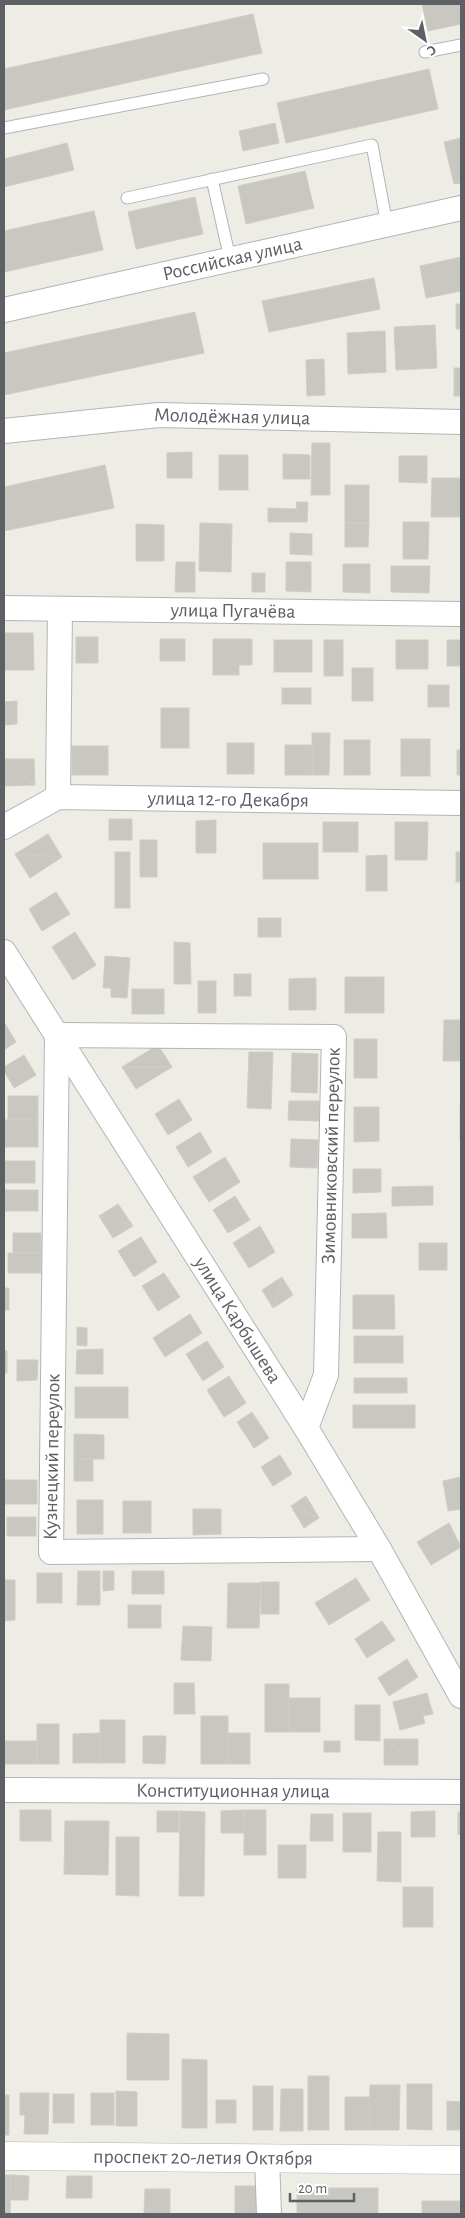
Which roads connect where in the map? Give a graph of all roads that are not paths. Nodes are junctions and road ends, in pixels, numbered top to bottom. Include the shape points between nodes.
1 (461, 45) edge
2 (425, 52) dead end
3 (263, 79) dead end
4 (4, 128) edge
5 (212, 179) junction
6 (126, 198) dead end
7 (461, 208) edge
8 (387, 225) junction
9 (230, 259) junction
10 (4, 310) edge
11 (461, 422) edge
12 (4, 431) edge
13 (4, 608) edge
14 (60, 609) junction
15 (461, 614) edge
16 (58, 797) junction
17 (461, 803) edge
18 (4, 827) edge
19 (4, 952) edge
20 (57, 1035) junction
21 (306, 1428) junction
22 (379, 1549) junction
23 (461, 1696) edge
24 (4, 1790) edge
25 (461, 1792) edge
26 (4, 2156) edge
27 (268, 2157) junction
28 (461, 2160) edge
29 (268, 2214) edge

1 - 2 lane
3 - 4 lane
5 - 6 lane
5 - 8 lane via 372,145
5 - 9 lane
7 - 8 street, Российская улица
8 - 9 street, Российская улица
9 - 10 street, Российская улица
11 - 12 street, Молодёжная улица via 159,415
13 - 14 street, улица Пугачёва
14 - 15 street, улица Пугачёва
14 - 16 street
16 - 17 street, улица 12-го Декабря
16 - 18 street, улица 12-го Декабря
19 - 20 street, улица Карбышева
20 - 21 street, улица Карбышева
20 - 21 street, Зимовниковский переулок via 334,1037 326,1376
20 - 22 street, Кузнецкий переулок via 51,1552
21 - 22 street, улица Карбышева
22 - 23 street, улица Карбышева
24 - 25 street, Конституционная улица
26 - 27 street, проспект 20-летия Октября
27 - 28 street, проспект 20-летия Октября
27 - 29 street

